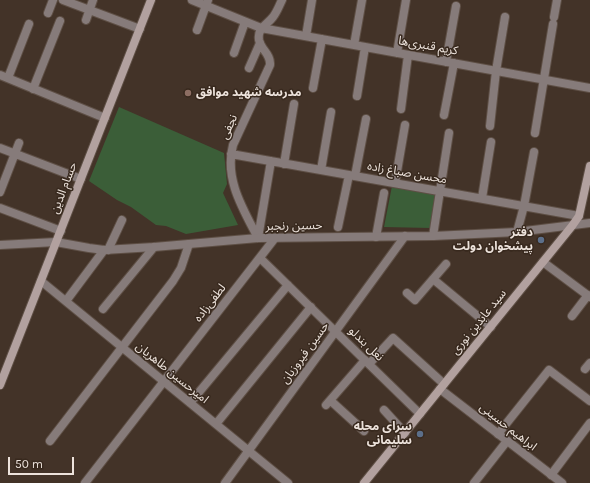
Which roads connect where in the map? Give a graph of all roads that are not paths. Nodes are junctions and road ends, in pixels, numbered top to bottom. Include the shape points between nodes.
1 (53, 0) edge
2 (63, 0) edge
3 (93, 0) edge
4 (151, 0) edge
5 (192, 0) edge
6 (282, 0) edge
7 (312, 0) edge
8 (362, 0) edge
9 (406, 0) edge
10 (557, 0) edge
11 (207, 3) edge
12 (456, 6) dead end
13 (89, 10) junction
14 (48, 13) dead end
15 (505, 17) dead end
16 (86, 20) dead end
17 (60, 21) dead end
18 (245, 22) junction
19 (29, 24) dead end
20 (261, 28) junction
21 (140, 29) junction
22 (197, 30) dead end
23 (306, 36) junction
24 (322, 39) junction
25 (260, 43) junction
26 (354, 45) junction
27 (365, 47) junction
28 (397, 53) junction
29 (234, 54) dead end
30 (408, 55) junction
31 (450, 63) junction
32 (249, 68) dead end
33 (496, 71) junction
34 (4, 77) edge
35 (543, 80) junction
36 (313, 88) dead end
37 (590, 88) edge
38 (33, 89) junction
39 (357, 96) dead end
40 (294, 104) dead end
41 (401, 109) dead end
42 (331, 112) dead end
43 (444, 115) dead end
44 (105, 118) junction
45 (366, 119) dead end
46 (405, 125) dead end
47 (490, 126) dead end
48 (449, 133) dead end
49 (534, 133) dead end
50 (491, 142) dead end
51 (19, 143) dead end
52 (0, 148) edge
53 (534, 152) dead end
54 (15, 154) junction
55 (231, 154) junction
56 (271, 161) junction
57 (284, 164) junction
58 (590, 166) edge
59 (321, 170) junction
60 (352, 176) junction
61 (81, 179) junction
62 (395, 183) junction
63 (439, 191) junction
64 (0, 192) edge
65 (384, 193) dead end
66 (482, 198) junction
67 (524, 206) junction
68 (0, 208) edge
69 (578, 216) junction
70 (122, 220) dead end
71 (590, 223) edge
72 (572, 226) junction
73 (338, 227) dead end
74 (61, 231) junction
75 (517, 232) junction
76 (405, 236) junction
77 (433, 236) junction
78 (376, 237) junction
79 (258, 238) junction
80 (275, 238) junction
81 (56, 242) junction
82 (189, 244) junction
83 (0, 245) edge
84 (154, 247) junction
85 (106, 250) junction
86 (260, 258) junction
87 (543, 262) junction
88 (446, 264) dead end
89 (433, 278) junction
90 (41, 281) junction
91 (288, 286) junction
92 (407, 293) dead end
93 (589, 296) edge
94 (66, 301) junction
95 (311, 307) junction
96 (103, 308) dead end
97 (572, 316) dead end
98 (491, 327) junction
99 (336, 331) junction
100 (122, 347) junction
101 (367, 362) junction
102 (164, 382) junction
103 (0, 385) edge
104 (442, 387) junction
105 (590, 401) edge
106 (190, 403) junction
107 (384, 410) dead end
108 (420, 414) junction
109 (590, 423) edge
110 (216, 424) junction
111 (364, 431) dead end
112 (405, 433) junction
113 (498, 434) junction
114 (50, 441) dead end
115 (507, 441) junction
116 (249, 450) junction
117 (556, 480) edge
118 (85, 483) edge
119 (225, 483) edge
120 (288, 483) edge
121 (364, 483) edge
122 (474, 483) edge

1 - 14 street
2 - 13 street
3 - 13 street
4 - 21 main road, حسام الدین
5 - 11 street, کریم قنبری‌ها
6 - 20 street via 274,16
7 - 23 street
8 - 26 street
9 - 28 street
10 - 35 street
11 - 18 street, کریم قنبری‌ها
11 - 22 street
12 - 31 street
13 - 16 street
13 - 21 street
15 - 33 street
17 - 38 street
18 - 20 street, کریم قنبری‌ها
18 - 29 street
19 - 34 street
20 - 23 street, کریم قنبری‌ها
20 - 25 street
21 - 44 main road, حسام الدین
23 - 24 street, کریم قنبری‌ها
24 - 26 street, کریم قنبری‌ها
24 - 36 street
25 - 32 street
25 - 55 street, نجفی via 270,57 270,65
26 - 27 street, کریم قنبری‌ها
27 - 28 street, کریم قنبری‌ها
27 - 39 street
28 - 30 street, کریم قنبری‌ها
30 - 31 street, کریم قنبری‌ها
30 - 41 street
31 - 33 street, کریم قنبری‌ها
31 - 43 street
33 - 35 street, کریم قنبری‌ها
33 - 47 street
34 - 38 street
35 - 37 street, کریم قنبری‌ها
35 - 49 street
38 - 44 street
40 - 57 street
42 - 59 street
44 - 61 main road, حسام الدین
45 - 60 street
46 - 62 street
48 - 63 street
50 - 66 street
51 - 54 street
52 - 54 street
53 - 67 street
54 - 61 street
54 - 64 street
55 - 56 street, محسن صباغ زاده
55 - 79 street, نجفی via 236,194
56 - 57 street, محسن صباغ زاده
56 - 79 street
57 - 59 street, محسن صباغ زاده
58 - 69 main road, سید عابدین نوری
59 - 60 street, محسن صباغ زاده
60 - 62 street, محسن صباغ زاده
60 - 73 street
61 - 74 main road, حسام الدین
62 - 63 street, محسن صباغ زاده
63 - 66 street, محسن صباغ زاده
63 - 77 street
65 - 78 street
66 - 67 street, محسن صباغ زاده
67 - 69 street, محسن صباغ زاده
67 - 75 street
68 - 74 street
69 - 72 main road, سید عابدین نوری
70 - 85 street
71 - 72 street, حسین رنجبر
72 - 75 street, حسین رنجبر
72 - 87 main road, سید عابدین نوری
74 - 81 main road, حسام الدین
75 - 77 street, حسین رنجبر
76 - 77 street, حسین رنجبر
76 - 78 street, حسین رنجبر
76 - 99 street, حسین فیروزیان
78 - 80 street, حسین رنجبر
79 - 80 street, حسین رنجبر
79 - 82 street, حسین رنجبر
80 - 86 street, لطفی‌زاده
81 - 83 street, حسین رنجبر
81 - 85 street, حسین رنجبر
81 - 90 main road, حسام الدین
82 - 84 street, حسین رنجبر
82 - 100 street via 181,268
84 - 85 street, حسین رنجبر
84 - 96 street
85 - 94 street
86 - 91 street, نعل بندلو
86 - 102 street, لطفی‌زاده
87 - 93 street
87 - 98 main road, سید عابدین نوری
88 - 89 street
89 - 92 street via 415,300
89 - 98 street
90 - 94 street, امیرحسین طاهریان
90 - 103 main road, حسام الدین
91 - 95 street, نعل بندلو
91 - 106 street
93 - 97 street
94 - 100 street, امیرحسین طاهریان
95 - 99 street, نعل بندلو
95 - 110 street
98 - 104 main road, سید عابدین نوری
99 - 101 street, نعل بندلو
99 - 116 street, حسین فیروزیان
100 - 102 street, امیرحسین طاهریان
100 - 114 street
101 - 104 street, ابراهیم حسینی via 393,338
101 - 108 street, نعل بندلو
101 - 111 street via 328,403
102 - 106 street, امیرحسین طاهریان
102 - 118 street, لطفی‌زاده
104 - 108 main road, سید عابدین نوری
104 - 113 street, ابراهیم حسینی
105 - 113 street via 549,370
106 - 110 street, امیرحسین طاهریان
107 - 112 street
108 - 112 main road, سید عابدین نوری
109 - 117 street
110 - 116 street, امیرحسین طاهریان
112 - 121 main road, سید عابدین نوری
113 - 115 street, ابراهیم حسینی
115 - 117 street, ابراهیم حسینی
115 - 122 street
116 - 119 street, حسین فیروزیان
116 - 120 street, امیرحسین طاهریان

